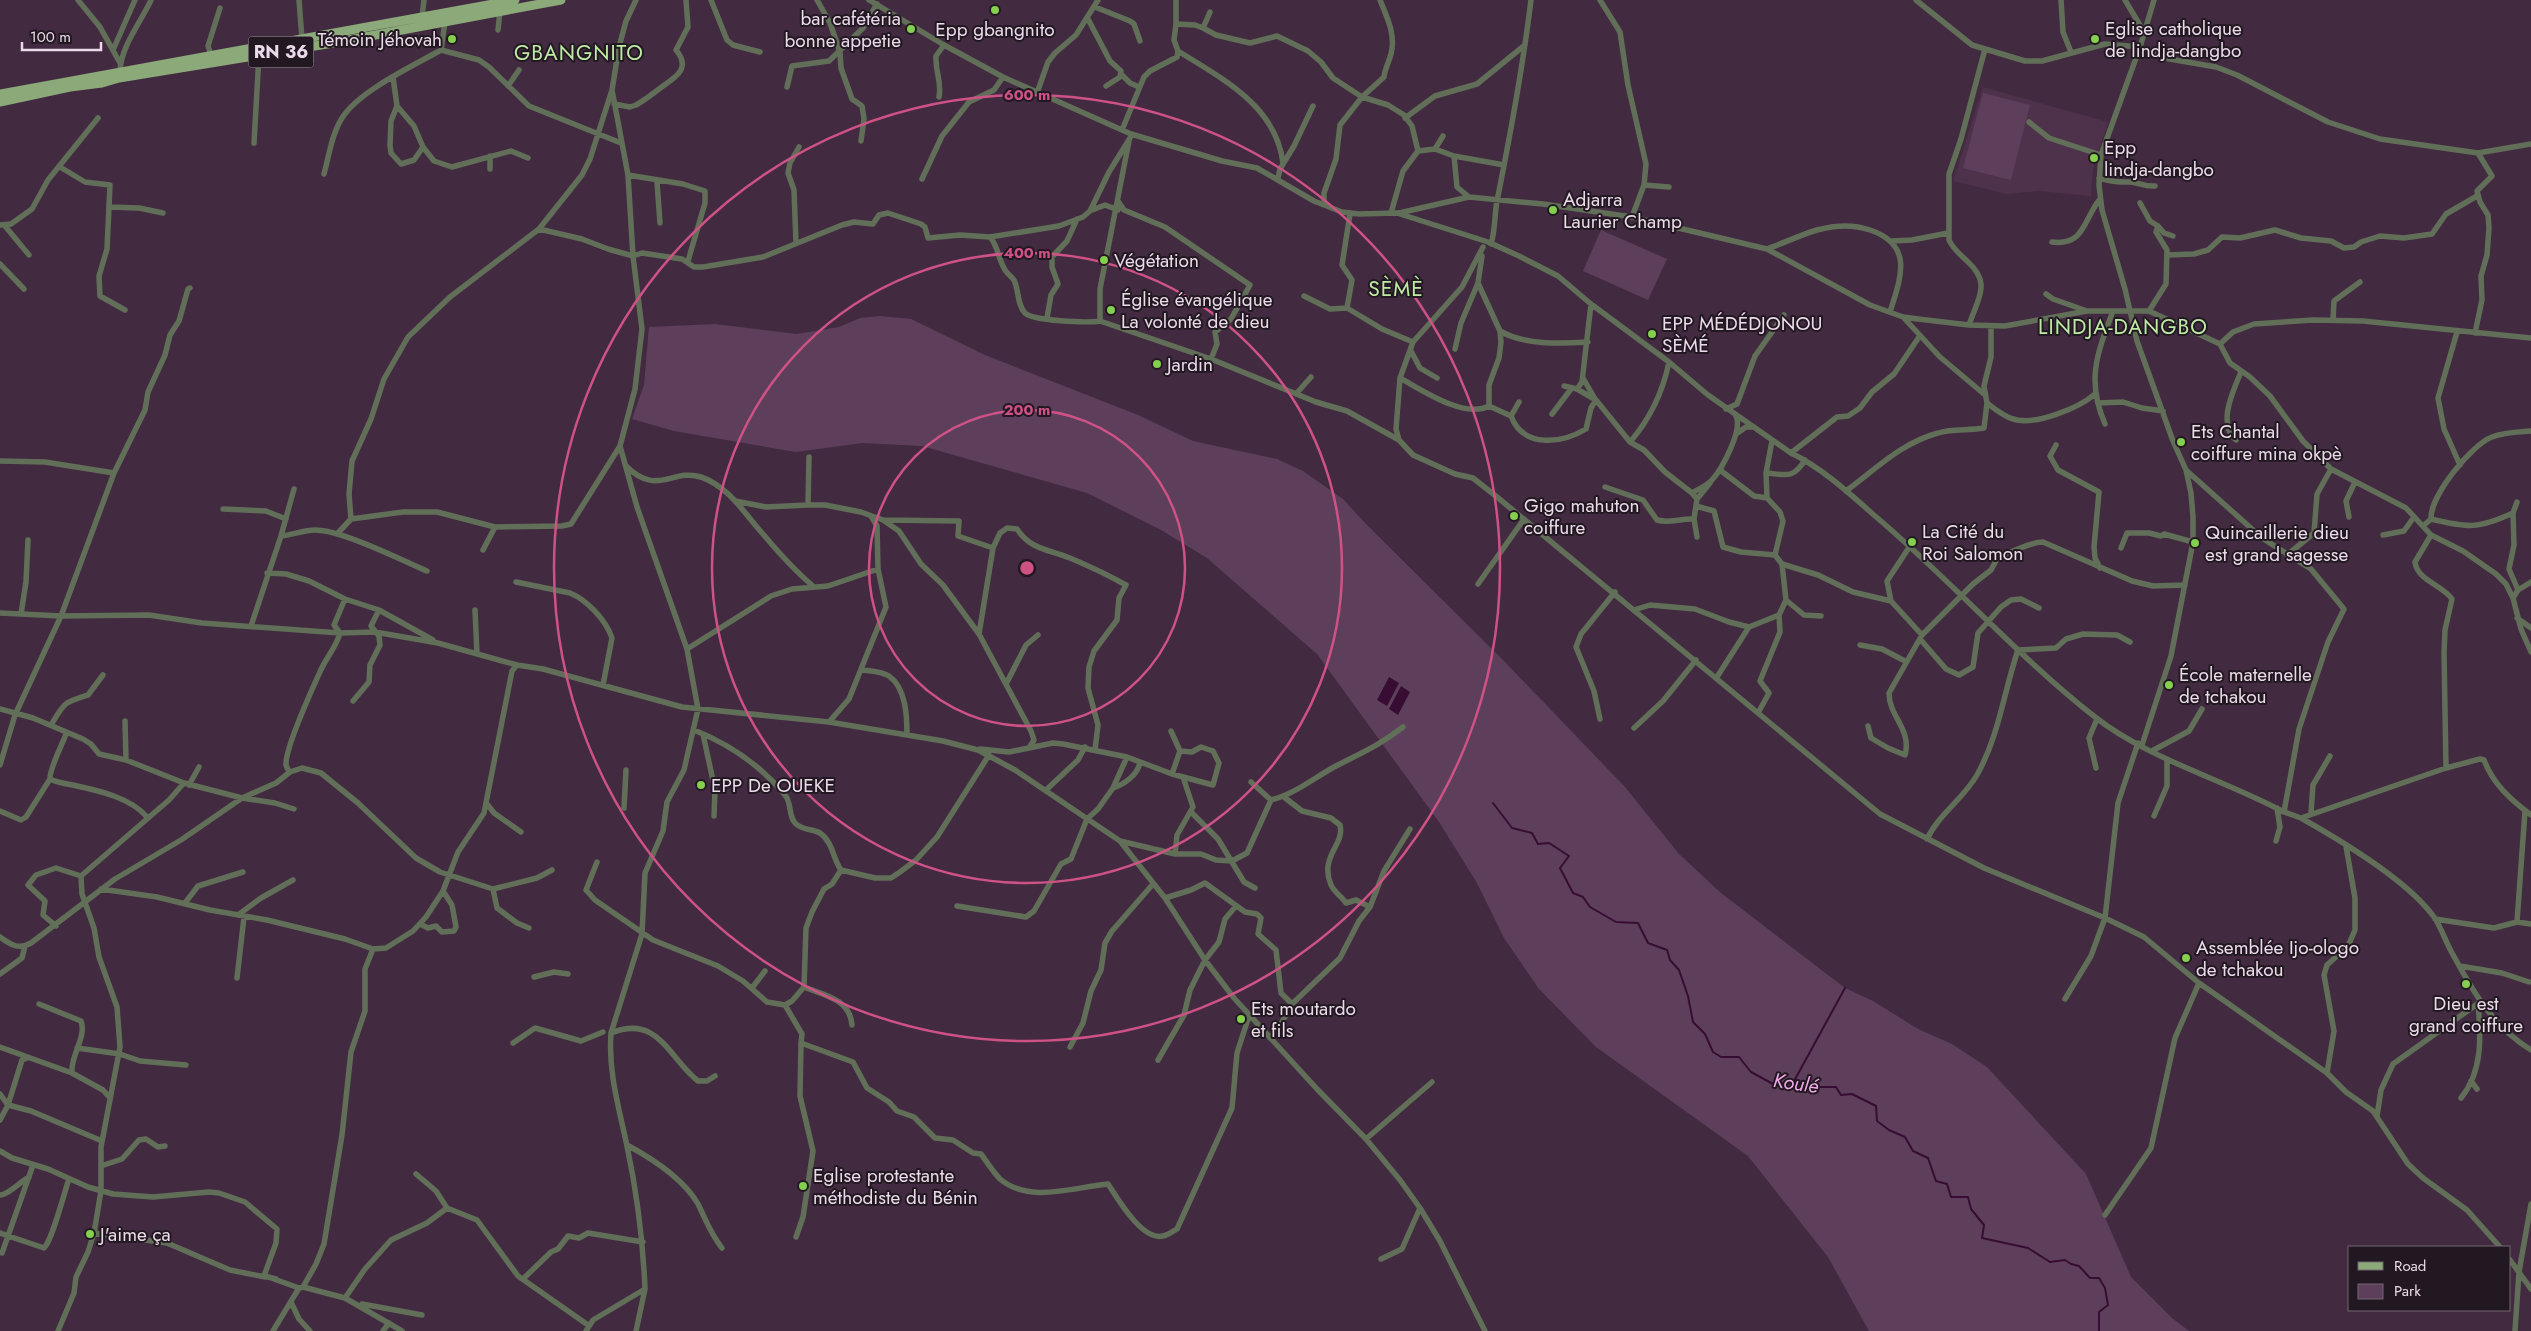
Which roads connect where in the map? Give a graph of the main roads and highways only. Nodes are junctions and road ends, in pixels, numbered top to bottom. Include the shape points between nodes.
1 (515, 0) edge
2 (561, 0) edge
3 (493, 4) edge
4 (0, 94) edge
5 (0, 102) edge

1 - 3 main road, RN 36
2 - 3 main road, RN 36
3 - 4 main road, RN 36 via 212,55 120,67
3 - 5 main road, RN 36 via 446,22 70,86

